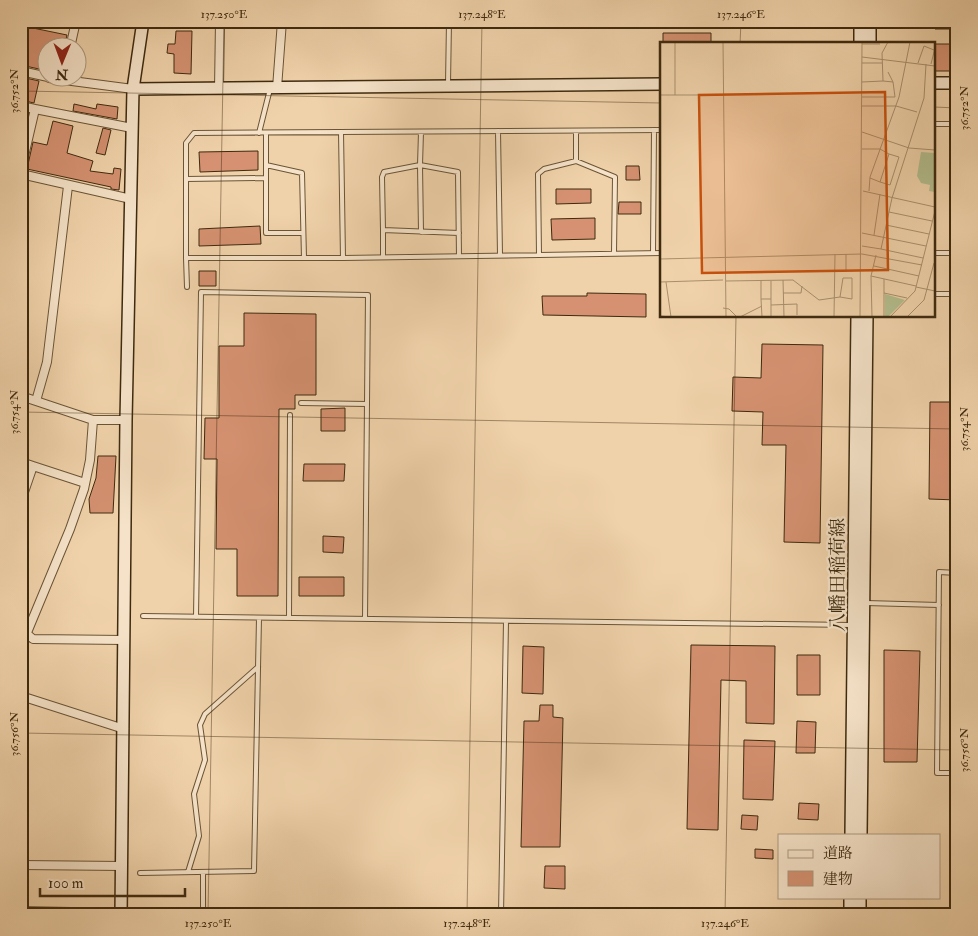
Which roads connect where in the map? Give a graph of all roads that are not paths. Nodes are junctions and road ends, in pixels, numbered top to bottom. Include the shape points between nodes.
1 (59, 21) edge
2 (144, 21) edge
3 (220, 21) edge
4 (274, 21) edge
5 (282, 21) edge
6 (448, 21) edge
7 (860, 21) edge
8 (870, 21) edge
9 (75, 23) edge
10 (72, 38) edge
11 (860, 42) edge
12 (870, 42) edge
13 (21, 71) edge
14 (38, 75) edge
15 (88, 82) edge
16 (936, 83) edge
17 (957, 83) edge
18 (660, 84) edge
19 (448, 87) junction
20 (273, 88) junction
21 (133, 89) junction
22 (219, 89) junction
23 (21, 106) edge
24 (35, 109) junction
25 (936, 124) edge
26 (957, 124) edge
27 (132, 128) junction
28 (654, 130) junction
29 (660, 130) edge
30 (498, 131) junction
31 (576, 131) junction
32 (341, 132) junction
33 (422, 132) junction
34 (260, 133) junction
35 (266, 133) junction
36 (576, 161) junction
37 (266, 165) junction
38 (420, 165) junction
39 (21, 170) edge
40 (21, 174) edge
41 (265, 178) junction
42 (186, 179) junction
43 (68, 186) junction
44 (131, 199) junction
45 (383, 230) junction
46 (421, 232) junction
47 (304, 233) junction
48 (459, 233) junction
49 (614, 253) junction
50 (652, 253) junction
51 (660, 253) edge
52 (936, 253) edge
53 (957, 253) edge
54 (500, 255) junction
55 (539, 255) junction
56 (459, 256) junction
57 (383, 257) junction
58 (186, 258) junction
59 (304, 258) junction
60 (343, 258) junction
61 (187, 287) dead end
62 (936, 294) edge
63 (957, 294) edge
64 (857, 318) edge
65 (867, 318) edge
66 (21, 396) edge
67 (36, 401) junction
68 (301, 403) dead end
69 (367, 404) junction
70 (290, 415) dead end
71 (93, 420) junction
72 (126, 420) junction
73 (21, 462) edge
74 (33, 466) junction
75 (86, 483) junction
76 (21, 501) edge
77 (957, 572) edge
78 (858, 603) junction
79 (939, 605) junction
80 (143, 616) dead end
81 (196, 617) junction
82 (259, 618) junction
83 (289, 618) junction
84 (365, 619) junction
85 (506, 621) junction
86 (859, 625) junction
87 (24, 631) edge
88 (124, 640) junction
89 (21, 647) edge
90 (258, 667) junction
91 (21, 696) edge
92 (124, 729) junction
93 (957, 773) edge
94 (851, 834) edge
95 (861, 834) edge
96 (21, 865) edge
97 (122, 866) junction
98 (188, 872) junction
99 (203, 872) junction
100 (140, 873) dead end
101 (850, 898) edge
102 (860, 898) edge
103 (21, 911) edge
104 (121, 914) edge
105 (203, 915) edge
106 (501, 915) edge
107 (850, 915) edge
108 (860, 915) edge

1 - 9 street
2 - 21 street
3 - 22 street
4 - 5 street
5 - 20 street
6 - 19 lane
7 - 11 street
8 - 12 street
9 - 10 street
13 - 14 street
15 - 21 street
16 - 17 street
18 - 19 street
19 - 20 street
20 - 22 street
20 - 34 lane
21 - 22 street
21 - 27 street
23 - 24 street
24 - 27 street
24 - 39 street
25 - 26 lane
27 - 44 street
28 - 29 lane
28 - 31 lane
28 - 50 lane
30 - 31 lane
30 - 33 lane
30 - 54 lane
31 - 36 lane
32 - 33 lane
32 - 35 lane
32 - 60 lane
33 - 38 lane
34 - 35 lane
34 - 42 lane via 194,133 186,142
35 - 37 lane
36 - 49 lane via 615,177
36 - 55 lane via 544,169 538,174
37 - 41 lane
37 - 47 lane via 302,173
38 - 45 lane via 384,172
38 - 46 lane
38 - 48 lane via 458,172
40 - 43 street
41 - 42 lane
41 - 47 lane via 266,233
42 - 58 lane
43 - 44 street
43 - 67 street via 47,362
44 - 72 street
45 - 46 lane
45 - 57 lane
46 - 48 lane
47 - 59 lane
48 - 56 lane
49 - 50 lane
49 - 55 lane
50 - 51 lane
52 - 53 lane
54 - 55 lane
54 - 56 lane
56 - 57 lane
57 - 60 lane
58 - 59 lane
58 - 61 lane
59 - 60 lane
62 - 63 lane
64 - 78 street, 八幡田稲荷線
65 - 78 street, 八幡田稲荷線
66 - 67 street
67 - 71 street
68 - 69 lane
69 - 81 lane via 368,295 201,292
69 - 84 lane
70 - 83 lane
71 - 72 street
71 - 75 street
72 - 88 street
73 - 74 street
74 - 75 street
74 - 76 street
75 - 87 street via 70,529
77 - 79 lane via 939,572
78 - 79 lane
78 - 86 street, 八幡田稲荷線
79 - 93 lane via 937,772
80 - 81 lane
81 - 82 lane
82 - 83 lane
82 - 90 lane
83 - 84 lane
84 - 85 lane
85 - 86 lane
85 - 106 lane
86 - 94 street, 八幡田稲荷線
86 - 95 street, 八幡田稲荷線
87 - 88 street via 33,639
87 - 89 street
88 - 92 street
90 - 98 lane via 204,714 200,725 205,760 194,794 199,836
90 - 99 lane via 254,871
91 - 92 street
92 - 97 street
96 - 97 street
97 - 104 street
98 - 99 lane
98 - 100 lane
99 - 105 lane
101 - 107 street
102 - 108 street
103 - 104 street

